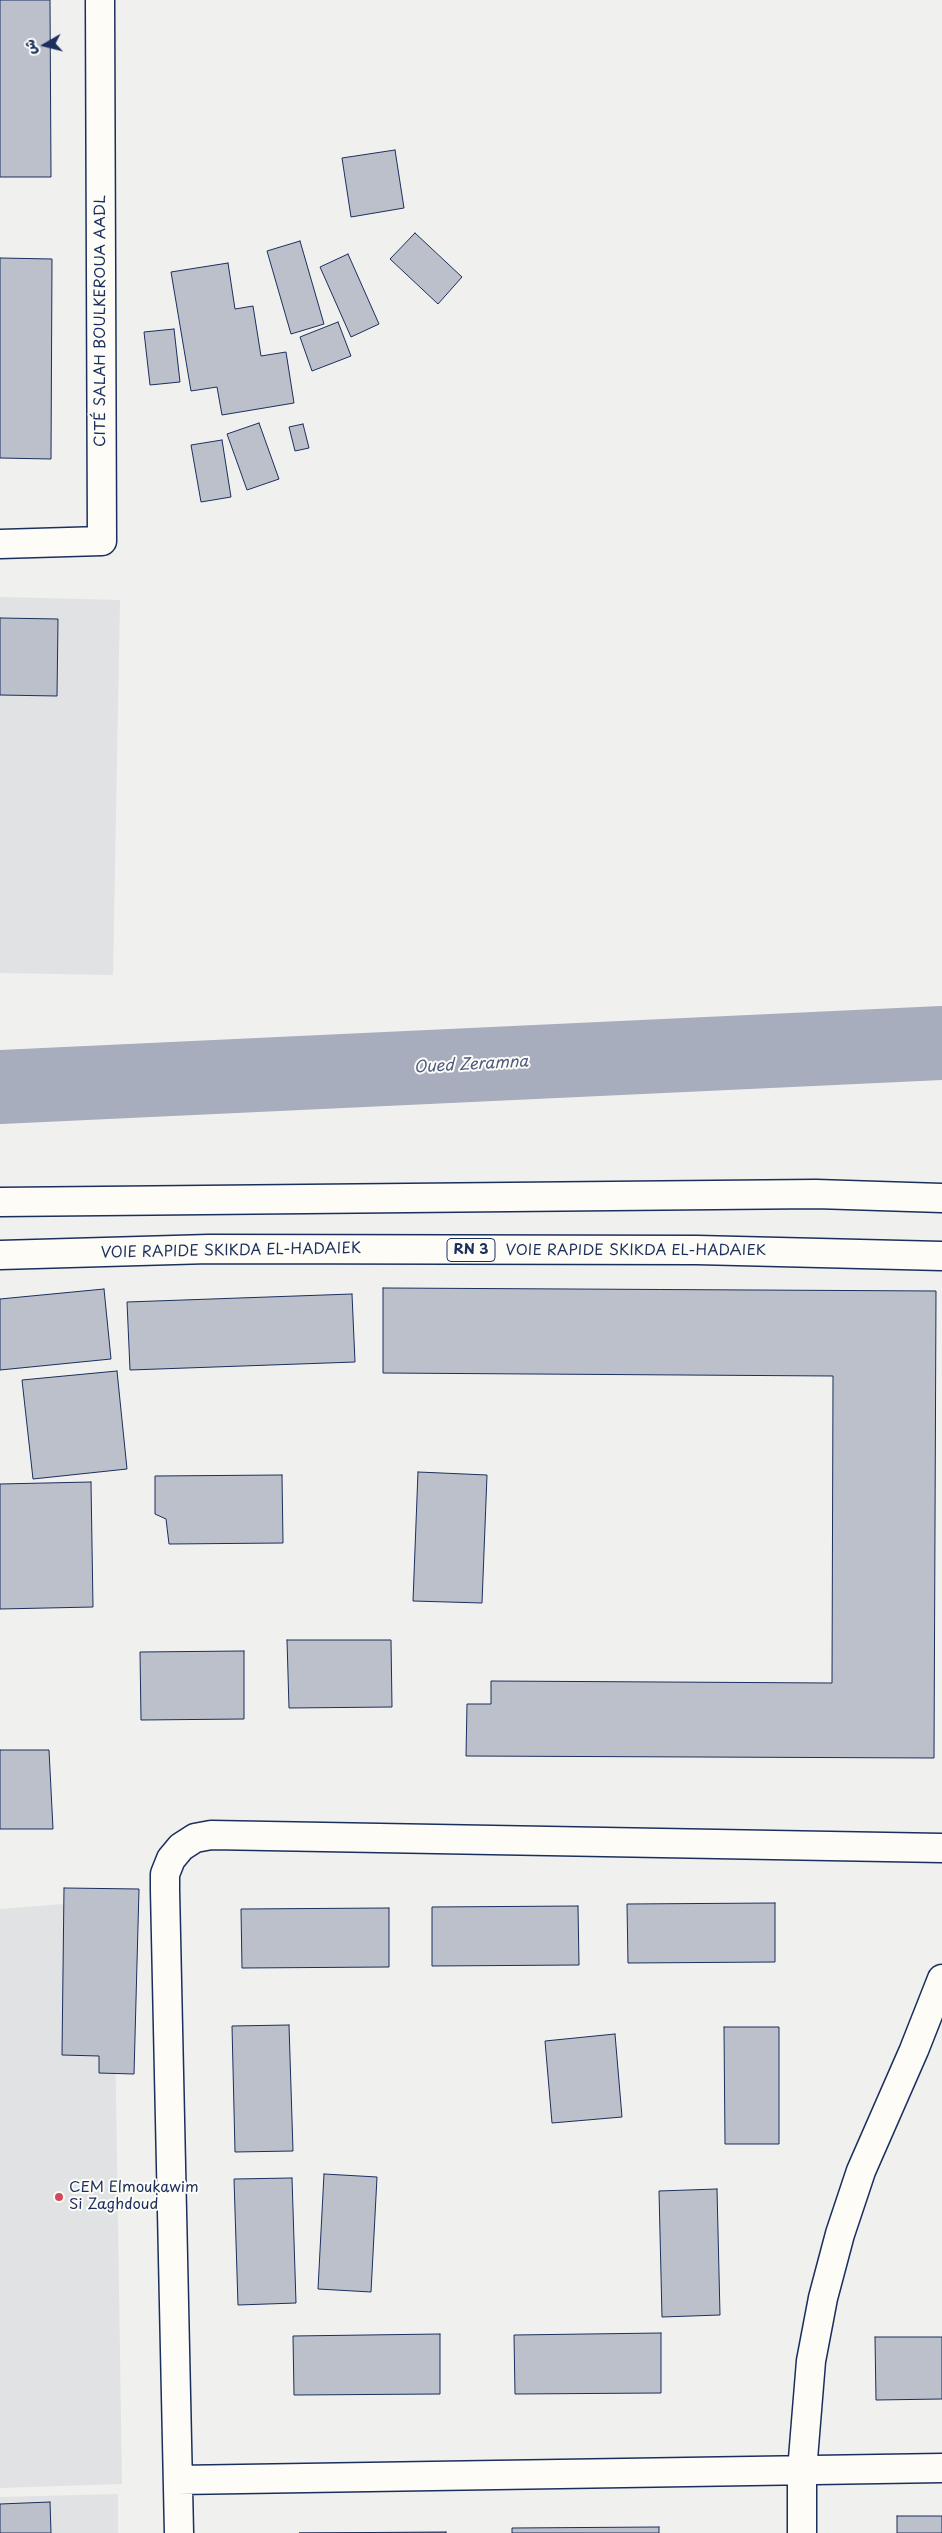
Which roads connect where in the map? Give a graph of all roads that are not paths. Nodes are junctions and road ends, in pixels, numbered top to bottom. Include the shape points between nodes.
1 (100, 0) edge
2 (0, 544) edge
3 (942, 1198) edge
4 (0, 1202) edge
5 (0, 1255) edge
6 (942, 1256) edge
7 (942, 1848) edge
8 (942, 1979) edge
9 (942, 2468) edge
10 (802, 2470) junction
11 (178, 2480) junction
12 (179, 2533) edge
13 (802, 2533) edge

1 - 2 main road, CITÉ SALAH BOULKEROUA AADL via 102,541
3 - 4 main road via 816,1194
5 - 6 main road, VOIE RAPIDE SKIKDA EL-HADAIEK / RN 3 via 219,1249 697,1250
7 - 11 main road via 211,1835 195,1838 181,1847 165,1874
8 - 10 main road via 861,2171 840,2234 811,2361
9 - 10 main road
10 - 11 main road
10 - 13 main road
11 - 12 main road

